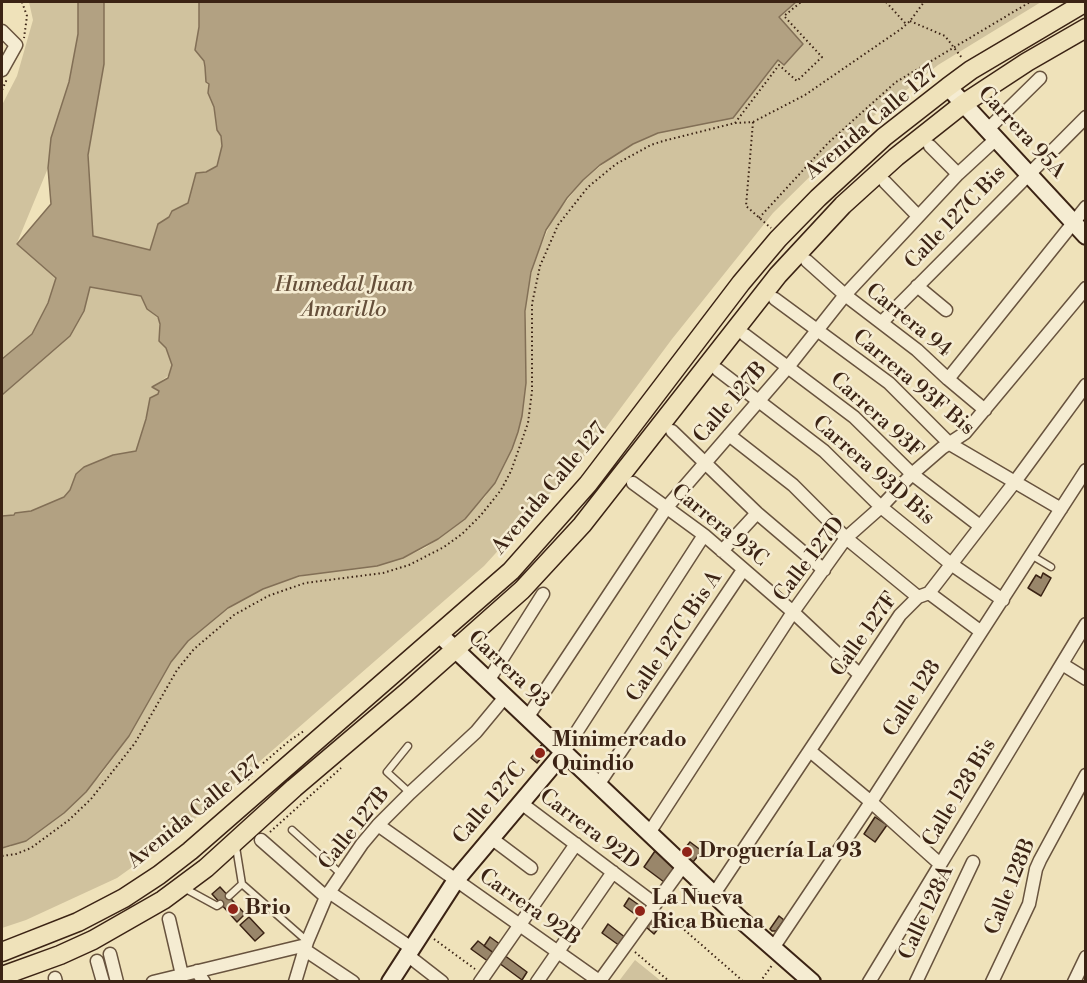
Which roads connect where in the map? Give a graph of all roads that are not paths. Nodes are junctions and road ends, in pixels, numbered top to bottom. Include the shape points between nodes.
1 (1086, 2) edge
2 (1086, 28) edge
3 (2, 31) edge
4 (2, 70) edge
5 (1040, 78) dead end
6 (948, 87) junction
7 (963, 104) junction
8 (1086, 117) edge
9 (992, 135) junction
10 (930, 146) dead end
11 (1027, 173) junction
12 (958, 174) junction
13 (885, 182) dead end
14 (1086, 207) edge
15 (918, 216) junction
16 (1073, 222) junction
17 (1086, 236) edge
18 (807, 261) dead end
19 (917, 286) junction
20 (1086, 288) edge
21 (845, 295) junction
22 (775, 299) dead end
23 (946, 310) dead end
24 (882, 322) junction
25 (818, 329) junction
26 (745, 335) dead end
27 (788, 367) junction
28 (718, 370) dead end
29 (948, 379) junction
30 (1086, 385) edge
31 (758, 401) junction
32 (985, 410) junction
33 (672, 431) dead end
34 (729, 435) junction
35 (950, 444) junction
36 (705, 463) junction
37 (1086, 470) edge
38 (912, 474) junction
39 (633, 483) dead end
40 (1014, 483) junction
41 (667, 507) junction
42 (881, 507) junction
43 (1061, 509) junction
44 (757, 513) junction
45 (980, 526) junction
46 (704, 535) junction
47 (846, 538) junction
48 (722, 550) junction
49 (1031, 555) junction
50 (951, 564) junction
51 (1051, 567) dead end
52 (743, 570) junction
53 (824, 570) junction
54 (543, 594) dead end
55 (924, 595) junction
56 (1003, 600) junction
57 (794, 612) junction
58 (1086, 624) edge
59 (980, 631) junction
60 (439, 634) junction
61 (455, 650) junction
62 (1062, 664) junction
63 (859, 674) junction
64 (1086, 679) edge
65 (488, 681) junction
66 (505, 697) junction
67 (527, 718) junction
68 (408, 746) dead end
69 (810, 751) junction
70 (563, 753) junction
71 (1084, 783) edge
72 (598, 785) junction
73 (410, 793) junction
74 (871, 802) junction
75 (521, 803) junction
76 (378, 825) junction
77 (292, 830) dead end
78 (649, 833) junction
79 (491, 838) junction
80 (261, 840) dead end
81 (235, 841) junction
82 (576, 844) junction
83 (973, 862) dead end
84 (940, 864) junction
85 (683, 866) junction
86 (531, 868) dead end
87 (613, 872) junction
88 (341, 874) junction
89 (456, 880) junction
90 (242, 884) junction
91 (181, 887) junction
92 (328, 894) junction
93 (714, 894) junction
94 (229, 896) dead end
95 (220, 904) dead end
96 (655, 904) junction
97 (168, 919) dead end
98 (519, 925) junction
99 (306, 946) junction
100 (408, 950) junction
101 (776, 951) junction
102 (2, 952) edge
103 (558, 952) junction
104 (110, 954) dead end
105 (1086, 957) edge
106 (97, 961) dead end
107 (182, 975) junction
108 (2, 976) edge
109 (201, 976) edge
110 (482, 979) edge
111 (103, 981) edge
112 (117, 981) edge
113 (155, 981) edge
114 (296, 981) edge
115 (353, 981) edge
116 (390, 981) edge
117 (442, 981) edge
118 (537, 981) edge
119 (599, 981) edge
120 (812, 981) edge
121 (869, 981) edge
122 (916, 981) edge
123 (992, 981) edge
124 (1074, 981) edge

1 - 6 main road, Avenida Calle 127
2 - 7 main road, Avenida Calle 127
3 - 4 street via 16,45
5 - 9 street, Calle 127B
6 - 7 street, Carrera 95A
6 - 60 main road, Avenida Calle 127 via 856,161 778,239 563,514 511,571
7 - 9 street, Carrera 95A
7 - 61 main road, Avenida Calle 127 via 877,173 819,229 777,275 582,525 522,590
8 - 11 street, Calle 127C Bis
9 - 11 street, Carrera 95A
9 - 12 street, Calle 127B
10 - 12 street
11 - 16 street, Carrera 95A
11 - 19 street, Calle 127C Bis
12 - 15 street, Calle 127B
13 - 15 street
14 - 16 street
15 - 21 street, Calle 127B
16 - 17 street, Carrera 95A
16 - 29 street
18 - 21 street, Carrera 94
19 - 23 street
19 - 24 street, Calle 127C Bis
20 - 32 street, Calle 127D
21 - 24 street, Carrera 94
21 - 25 street, Calle 127B
22 - 25 street, Carrera 93F Bis
24 - 29 street, Carrera 94
25 - 27 street, Calle 127B
25 - 35 street, Carrera 93F Bis via 889,383
26 - 27 street, Carrera 93F
27 - 31 street, Calle 127B
27 - 38 street, Carrera 93F via 854,417
28 - 31 street, Carrera 93D Bis
29 - 32 street, Carrera 94
30 - 40 street, Calle 127F
31 - 34 street, Calle 127B
31 - 42 street, Carrera 93D Bis via 824,451
32 - 35 street, Calle 127D
33 - 36 street
34 - 36 street, Calle 127B
34 - 47 street via 793,485
35 - 38 street, Calle 127D
35 - 40 street, Carrera 93F Bis
36 - 41 street, Calle 127B
36 - 44 street
37 - 43 street, Calle 128
38 - 42 street, Calle 127D
38 - 45 street, Carrera 93F
39 - 41 street, Carrera 93C
40 - 43 street, Carrera 93F Bis
40 - 45 street, Calle 127F
41 - 46 street, Carrera 93C
41 - 67 street, Calle 127B
42 - 47 street, Calle 127D
42 - 50 street, Carrera 93D Bis
43 - 49 street, Calle 128
44 - 48 street
44 - 53 street
45 - 50 street, Calle 127F
46 - 48 street, Carrera 93C
46 - 70 street, Calle 127C
47 - 53 street, Calle 127D
47 - 55 street
48 - 52 street, Carrera 93C
49 - 51 lane
49 - 56 street, Calle 128
50 - 55 street, Calle 127F
50 - 56 street, Carrera 93D Bis
52 - 57 street, Carrera 93C
52 - 72 street, Calle 127C Bis A
53 - 57 street, Calle 127D
54 - 65 street
55 - 59 street
55 - 63 street, Calle 127F via 900,615
56 - 59 street, Calle 128
57 - 63 street, Carrera 93C
57 - 78 street, Calle 127D
58 - 62 street, Calle 128 Bis
59 - 74 street, Calle 128
60 - 61 street, Carrera 93
60 - 102 main road, Avenida Calle 127 via 159,875 78,922
61 - 65 street, Carrera 93
61 - 81 main road, Avenida Calle 127
62 - 64 street
62 - 84 street, Calle 128 Bis
63 - 69 street, Calle 127F
65 - 66 street, Carrera 93
66 - 67 street, Carrera 93
66 - 73 street, Calle 127B via 476,732
67 - 70 street, Carrera 93
68 - 73 lane via 387,772
69 - 74 street
69 - 93 street, Calle 127F
70 - 72 street, Carrera 93
70 - 75 street, Calle 127C
71 - 123 street, Calle 128B via 1040,860 1029,904
72 - 78 street, Carrera 93
73 - 76 street, Calle 127B
74 - 84 street
74 - 101 street, Calle 128
75 - 79 street, Calle 127C
75 - 82 street, Carrera 92D
76 - 88 street, Calle 127B
76 - 89 street, Carrera 92B
77 - 88 lane
78 - 85 street, Carrera 93
79 - 86 street
79 - 89 street, Calle 127C
80 - 92 street
81 - 90 lane
81 - 91 main road, Avenida Calle 127
82 - 87 street, Carrera 92D
82 - 98 street
83 - 122 street, Calle 128A
84 - 121 street, Calle 128 Bis
85 - 93 street, Carrera 93
85 - 96 street
87 - 96 street, Carrera 92D
87 - 103 street
88 - 92 street, Calle 127B
89 - 98 street, Carrera 92B
89 - 100 street, Calle 127C
90 - 94 lane
90 - 99 lane
91 - 95 lane via 217,906
91 - 108 main road, Avenida Calle 127 via 93,940
92 - 99 street, Calle 127B
92 - 100 street
93 - 101 street, Carrera 93
96 - 119 street
97 - 107 street
98 - 103 street, Carrera 92B
98 - 110 street
99 - 109 street
99 - 114 street, Calle 127B
99 - 115 street
100 - 116 street, Calle 127C
100 - 117 street
101 - 120 street, Carrera 93
103 - 118 street
103 - 119 street, Carrera 92B
104 - 112 street
105 - 124 street
106 - 111 street
107 - 109 street
107 - 113 street

